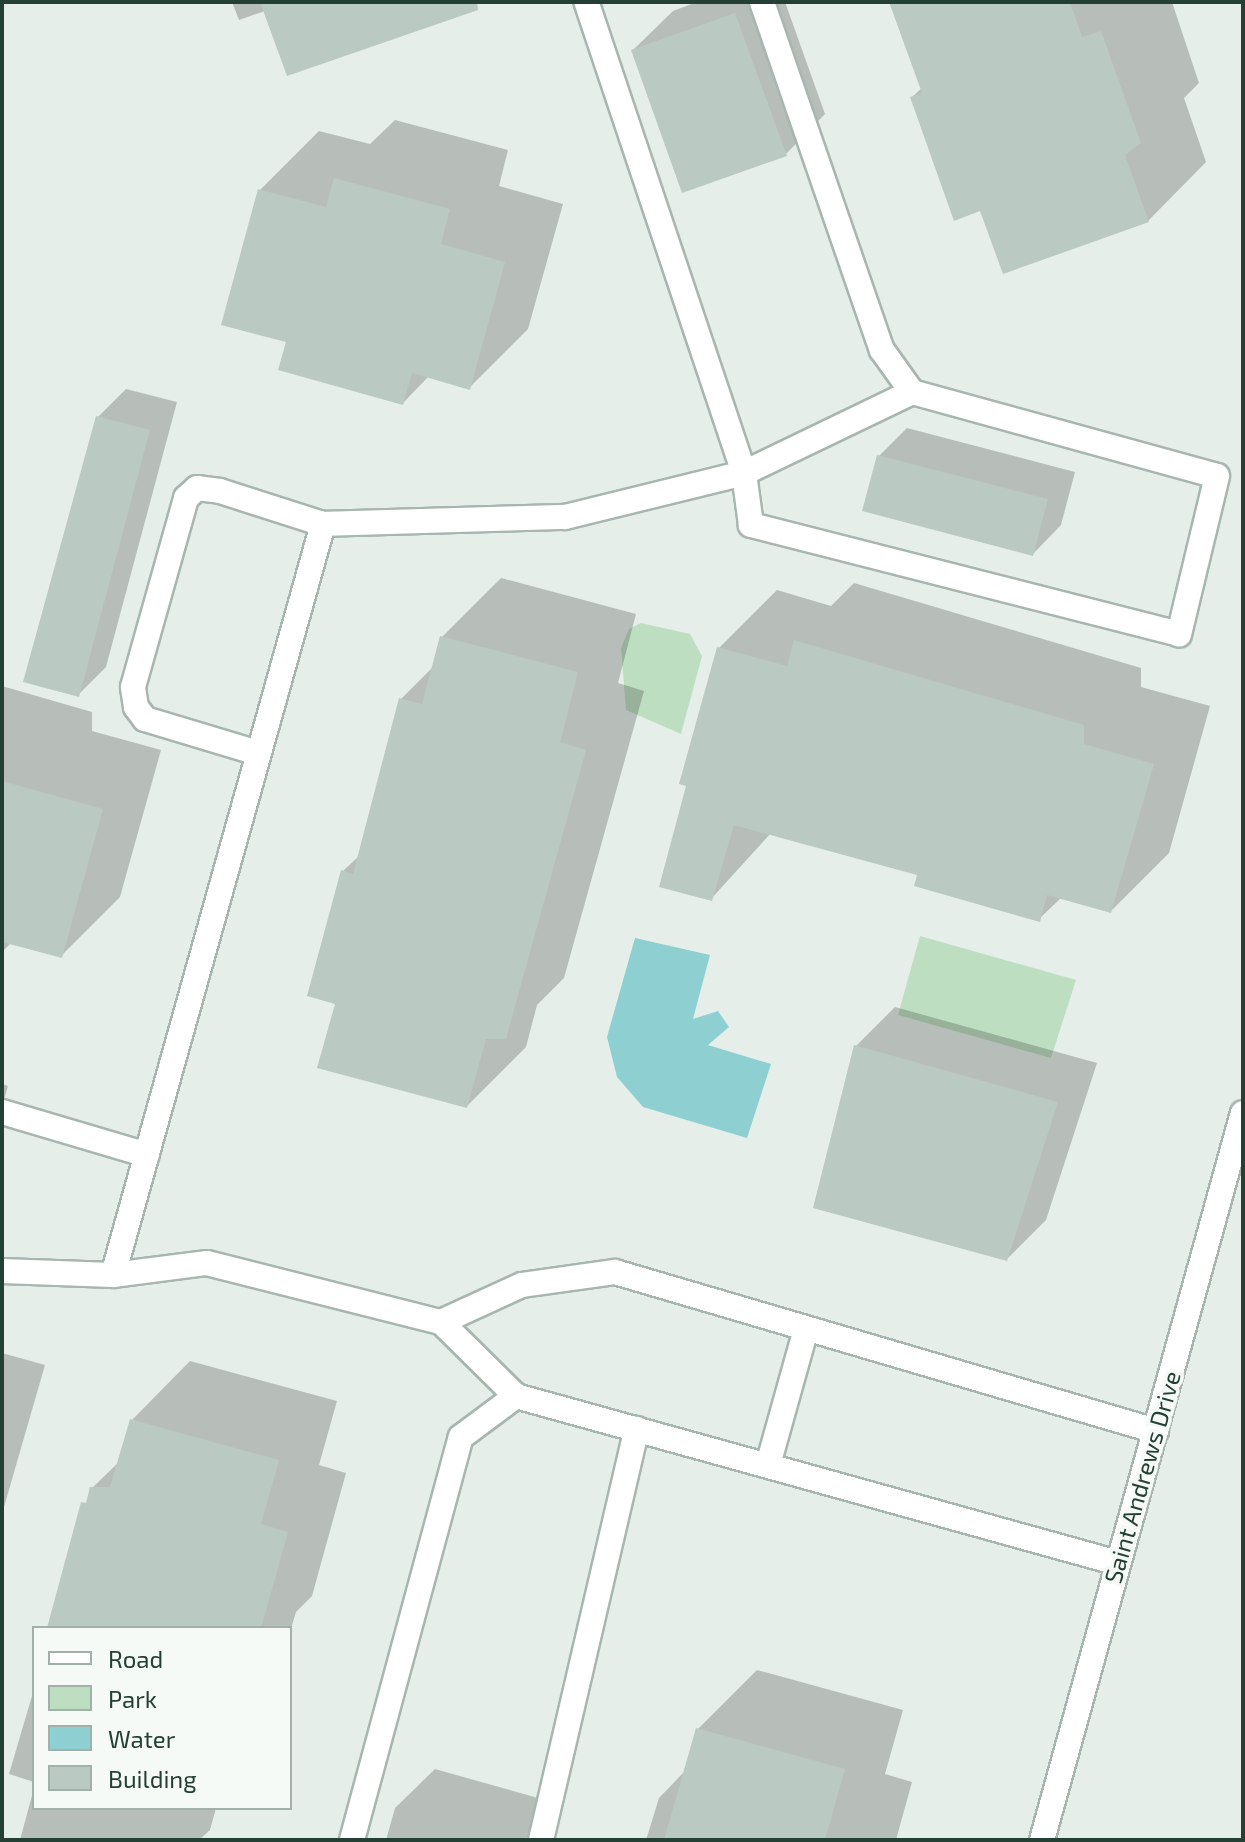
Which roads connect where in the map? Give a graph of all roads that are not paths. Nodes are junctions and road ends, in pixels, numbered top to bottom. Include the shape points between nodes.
1 (586, 2) edge
2 (762, 2) edge
3 (912, 392) junction
4 (744, 473) junction
5 (323, 524) junction
6 (258, 753) junction
7 (2, 1112) edge
8 (1243, 1113) edge
9 (147, 1155) junction
10 (2, 1271) edge
11 (113, 1275) junction
12 (441, 1322) junction
13 (806, 1329) junction
14 (516, 1396) junction
15 (637, 1429) junction
16 (1156, 1431) junction
17 (768, 1465) junction
18 (1118, 1563) junction
19 (352, 1840) edge
20 (541, 1840) edge
21 (1042, 1840) edge

1 - 4 street
2 - 3 street via 882,350
3 - 4 street
3 - 4 street via 1217,476 1179,634 751,525
4 - 5 street via 565,517
5 - 6 street
5 - 6 street via 220,491 197,488 186,498 133,687 136,707 145,719
6 - 9 street
7 - 9 street
8 - 16 street, Saint Andrews Drive
9 - 11 street
10 - 11 street
11 - 12 street via 207,1263
12 - 13 street via 522,1285 615,1272
12 - 14 street
13 - 16 street
13 - 17 street
14 - 15 street
14 - 19 street via 461,1437
15 - 17 street
15 - 20 street
16 - 18 street, Saint Andrews Drive
17 - 18 street
18 - 21 street, Saint Andrews Drive

